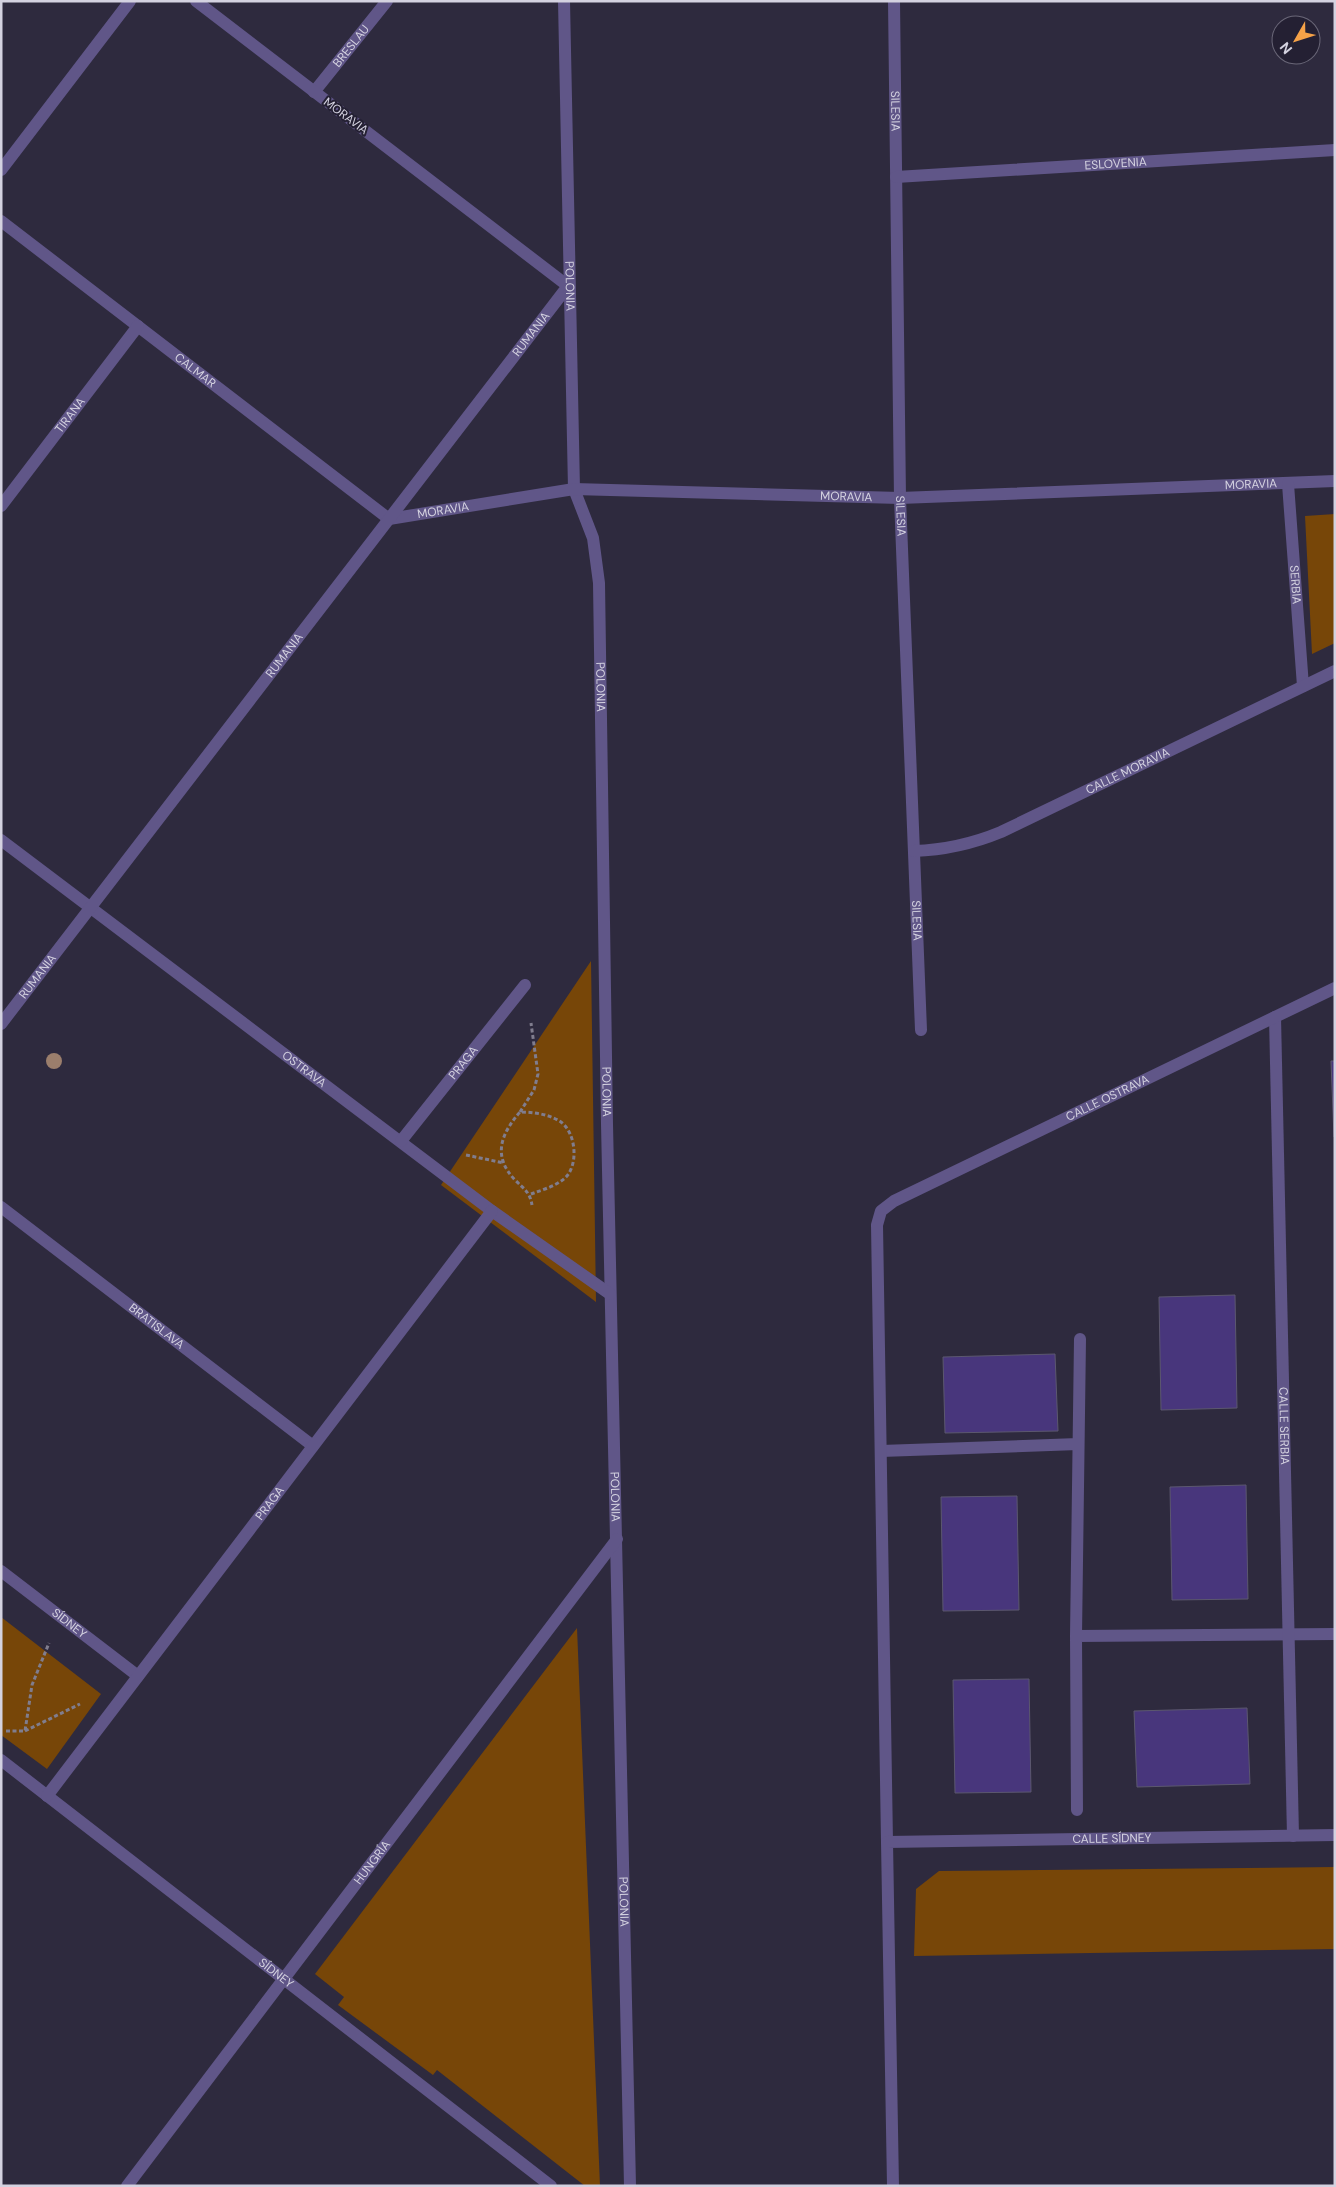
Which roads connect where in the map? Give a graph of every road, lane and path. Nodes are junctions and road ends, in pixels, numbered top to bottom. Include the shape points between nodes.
1 (130, 1) edge
2 (196, 1) edge
3 (388, 1) edge
4 (564, 1) edge
5 (894, 1) edge
6 (314, 92) junction
7 (1335, 150) edge
8 (1, 170) edge
9 (896, 177) junction
10 (1, 221) edge
11 (568, 286) junction
12 (138, 326) junction
13 (1335, 481) edge
14 (1288, 484) junction
15 (574, 489) junction
16 (900, 498) junction
17 (1, 506) edge
18 (389, 519) junction
19 (1335, 671) edge
20 (1303, 686) junction
21 (1, 840) edge
22 (914, 851) junction
23 (90, 908) junction
24 (526, 985) joint
25 (1335, 988) edge
26 (1275, 1017) junction
27 (1, 1024) edge
28 (920, 1030) dead end
29 (520, 1112) junction
30 (401, 1141) junction
31 (530, 1194) junction
32 (1, 1207) edge
33 (492, 1211) junction
34 (531, 1239) junction
35 (610, 1294) junction
36 (1080, 1339) dead end
37 (1078, 1444) junction
38 (313, 1446) junction
39 (881, 1452) junction
40 (617, 1539) junction
41 (1, 1571) edge
42 (60, 1617) junction
43 (1288, 1633) junction
44 (1335, 1634) edge
45 (1076, 1636) junction
46 (138, 1676) junction
47 (1, 1731) edge
48 (1, 1760) edge
49 (47, 1796) junction
50 (1077, 1810) dead end
51 (1335, 1835) edge
52 (1293, 1836) junction
53 (888, 1842) junction
54 (283, 1980) junction
55 (127, 2186) edge
56 (551, 2186) edge
57 (630, 2186) edge
58 (893, 2186) edge

1 - 8 street
2 - 6 street, MORAVIA
3 - 6 street, BRESLAU
4 - 11 street, POLONIA
5 - 9 street, SILESIA
6 - 11 street, MORAVIA
7 - 9 street, ESLOVENIA
9 - 16 street, SILESIA
10 - 12 street, CALMAR
11 - 15 street, POLONIA
11 - 18 street, RUMANIA
12 - 17 street, TIRANA
12 - 18 street, CALMAR
13 - 14 street, MORAVIA
14 - 16 street, MORAVIA
14 - 20 street, SERBIA
15 - 16 street, MORAVIA
15 - 18 street, MORAVIA
15 - 35 street, POLONIA via 592,538 599,583
16 - 22 street, SILESIA
18 - 23 street, RUMANIA
19 - 20 street, CALLE MORAVIA
20 - 22 street, CALLE MORAVIA via 1001,832 953,847
21 - 23 street, OSTRAVA
22 - 28 street, SILESIA
23 - 27 street, RUMANIA
23 - 30 street, OSTRAVA
24 - 29 path via 538,1074 534,1090
24 - 30 street, PRAGA
25 - 26 street, CALLE OSTRAVA
26 - 39 street, CALLE OSTRAVA via 894,1201 881,1211 877,1225
26 - 43 street, CALLE SERBIA
29 - 31 path via 507,1127 500,1144 504,1163 514,1179
29 - 31 path via 536,1112 561,1122 572,1135 574,1159 567,1177
30 - 33 street, OSTRAVA
31 - 34 path via 535,1224
32 - 38 street, BRATISLAVA
33 - 34 street, OSTRAVA
33 - 38 street, PRAGA
34 - 35 street, OSTRAVA
35 - 40 street, POLONIA
36 - 37 street
37 - 39 street
37 - 45 street
38 - 46 street, PRAGA
39 - 53 street
40 - 54 street, HUNGRÍA
40 - 57 street, POLONIA
41 - 42 street, SÍDNEY
42 - 46 street, SÍDNEY
42 - 47 path via 32,1685 25,1731
43 - 44 street
43 - 45 street
43 - 52 street, CALLE SERBIA
45 - 50 street
46 - 49 street, PRAGA
48 - 49 street, SÍDNEY
49 - 54 street, SÍDNEY
51 - 52 street, CALLE SÍDNEY
52 - 53 street, CALLE SÍDNEY
53 - 58 street
54 - 55 street, HUNGRÍA
54 - 56 street, SÍDNEY

